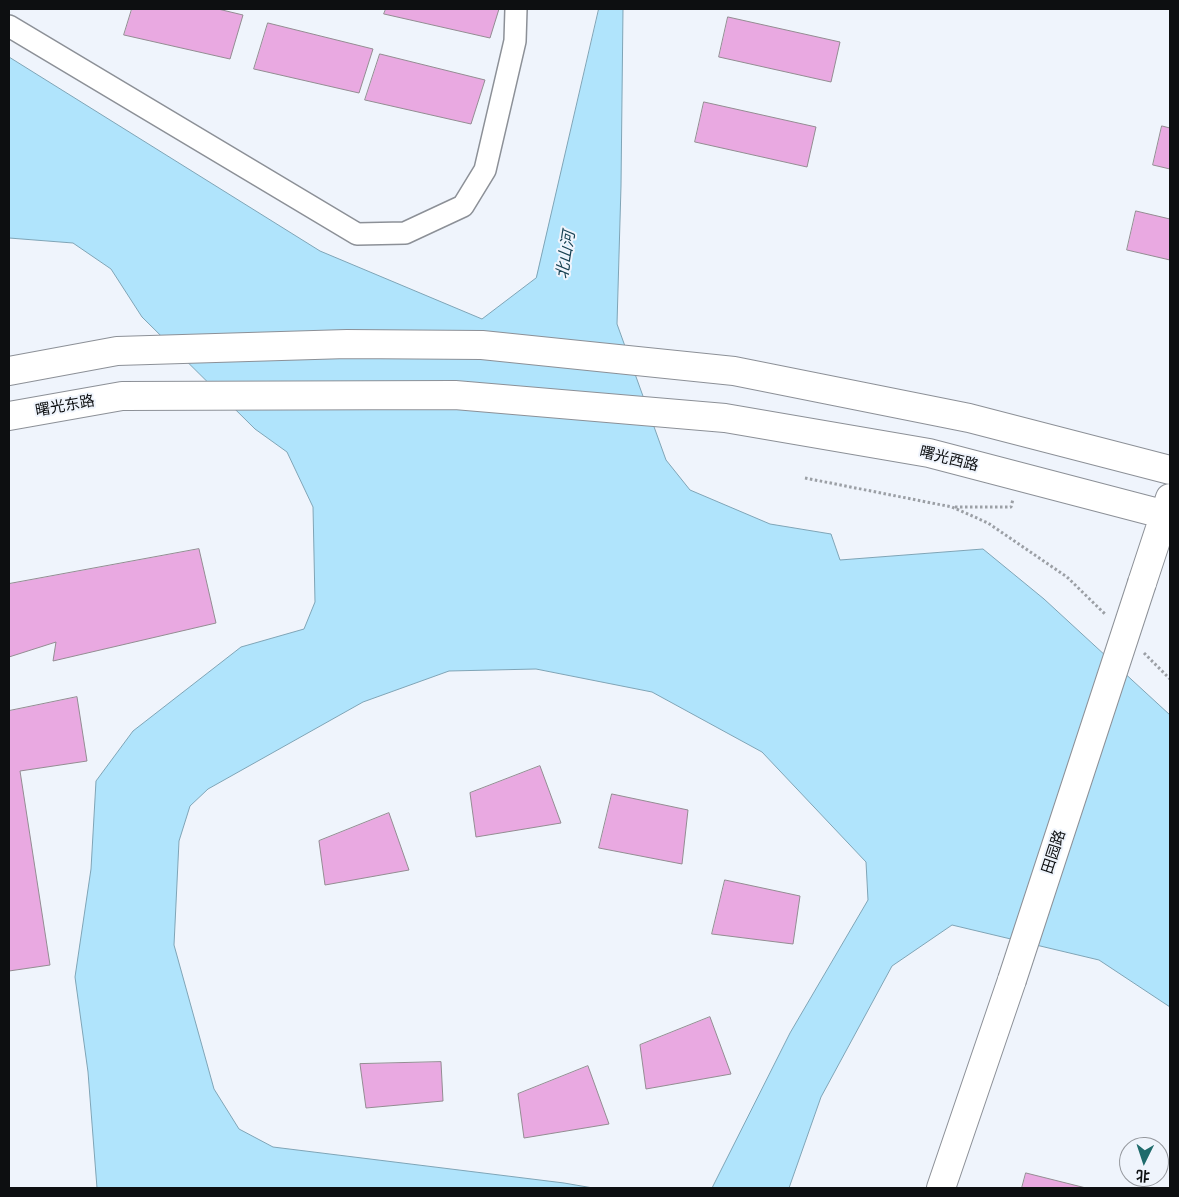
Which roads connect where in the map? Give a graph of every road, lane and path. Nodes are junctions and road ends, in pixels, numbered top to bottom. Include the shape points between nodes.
1 (516, 9) edge
2 (9, 26) edge
3 (9, 371) edge
4 (9, 416) edge
5 (725, 418) joint
6 (1170, 470) edge
7 (1018, 476) junction
8 (805, 478) dead end
9 (952, 507) junction
10 (1169, 509) edge
11 (1108, 618) dead end
12 (1143, 652) dead end
13 (1170, 679) edge
14 (941, 1188) edge

1 - 2 street via 515,41 485,170 463,206 405,234 357,234
3 - 6 main road via 117,351 347,344 482,345 734,371 969,418
4 - 5 main road, 曙光东路 via 122,396 455,395
5 - 7 main road, 曙光西路 via 929,453
7 - 9 path via 1011,507
7 - 10 main road, 曙光西路
8 - 9 path
9 - 11 path via 988,523 1067,577
10 - 14 main road, 田园路, bridge
12 - 13 path

